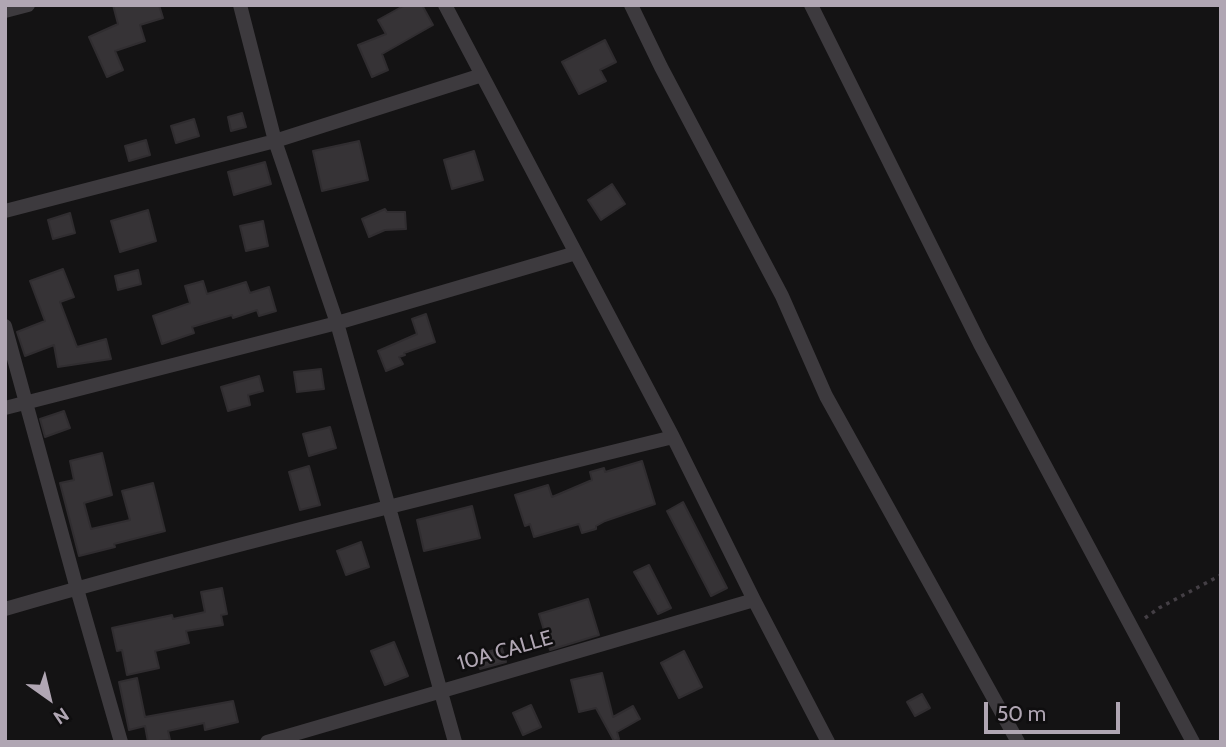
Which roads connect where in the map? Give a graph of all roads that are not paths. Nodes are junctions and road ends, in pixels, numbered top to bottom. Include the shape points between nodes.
1 (28, 5) edge
2 (240, 5) edge
3 (445, 5) edge
4 (631, 5) edge
5 (811, 5) edge
6 (5, 11) edge
7 (482, 75) junction
8 (275, 141) junction
9 (5, 211) edge
10 (576, 253) junction
11 (337, 323) junction
12 (5, 326) edge
13 (26, 402) junction
14 (5, 408) edge
15 (673, 437) junction
16 (388, 508) junction
17 (76, 589) junction
18 (754, 600) junction
19 (5, 609) edge
20 (443, 691) junction
21 (121, 742) edge
22 (267, 742) edge
23 (455, 742) edge
24 (828, 742) edge
25 (1018, 742) edge
26 (1193, 742) edge

1 - 6 street
2 - 8 street
3 - 7 street
4 - 25 street via 782,296 826,396
5 - 26 street via 980,344
7 - 8 street
7 - 10 street
8 - 9 street
8 - 11 street
10 - 11 street
10 - 15 street
11 - 13 street
11 - 16 street
12 - 13 street
13 - 14 street
13 - 17 street
15 - 16 street
15 - 18 street
16 - 17 street
16 - 20 street
17 - 19 street
17 - 21 street
18 - 20 street, 10A CALLE
18 - 24 street
20 - 22 street, 10A CALLE
20 - 23 street

